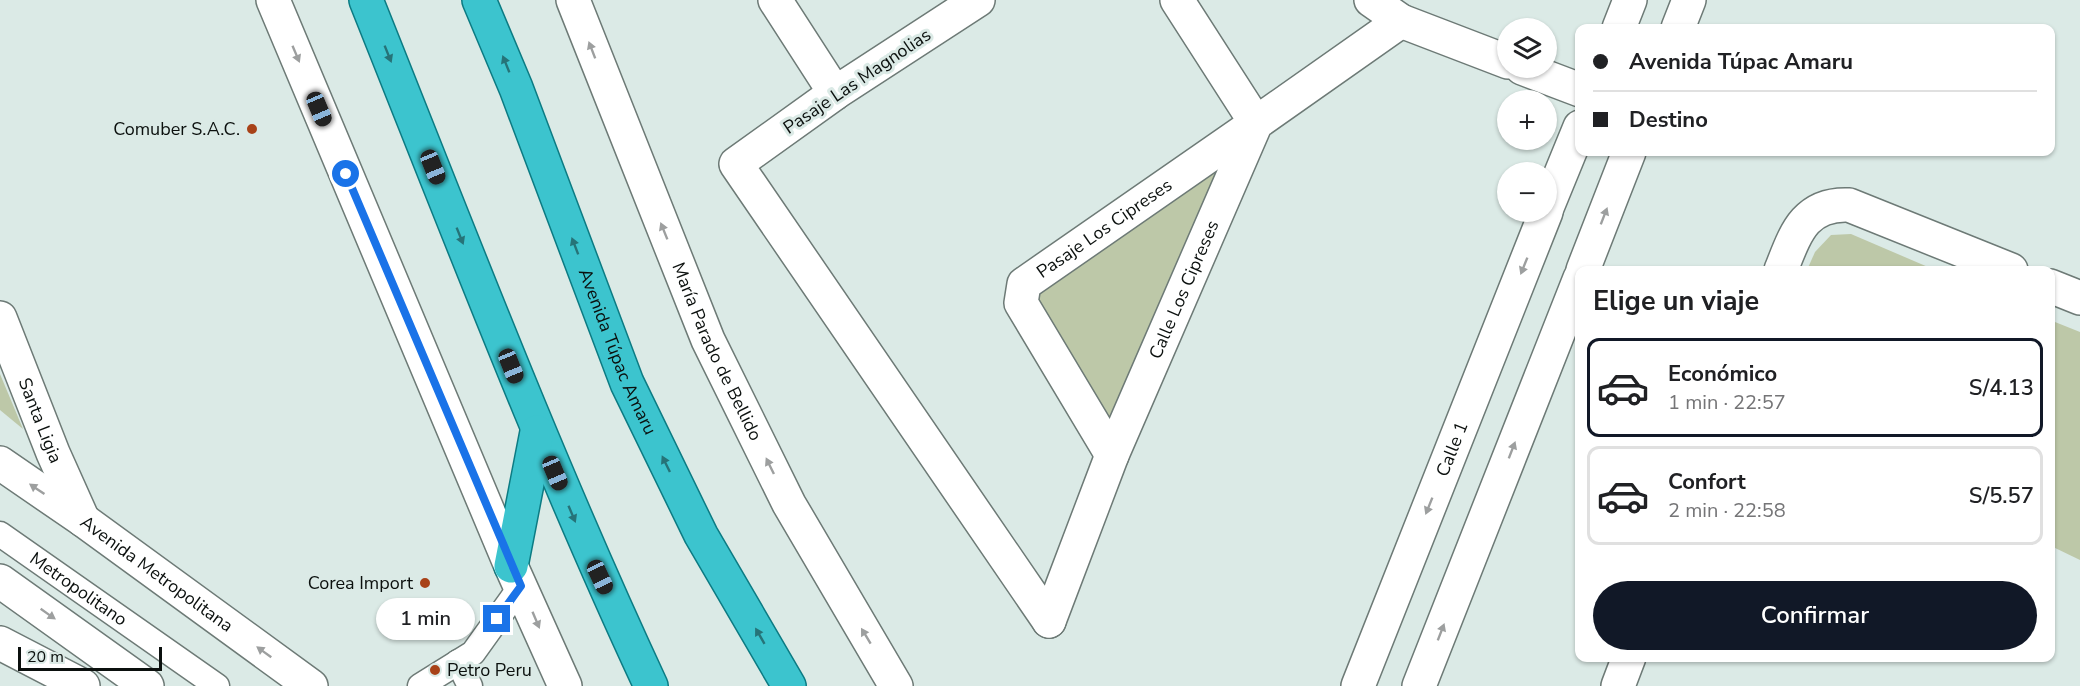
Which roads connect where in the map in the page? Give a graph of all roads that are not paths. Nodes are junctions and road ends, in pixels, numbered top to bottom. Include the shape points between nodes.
1 (273, 0) edge
2 (366, 0) edge
3 (479, 0) edge
4 (573, 0) edge
5 (775, 0) edge
6 (978, 0) edge
7 (1177, 0) edge
8 (1371, 0) edge
9 (1630, 0) edge
10 (1689, 0) edge
11 (1401, 21) junction
12 (1621, 24) edge
13 (1679, 24) edge
14 (1497, 58) edge
15 (1548, 78) edge
16 (1575, 88) edge
17 (835, 93) junction
18 (1256, 123) junction
19 (1575, 139) edge
20 (1627, 156) edge
21 (1557, 184) edge
22 (1542, 222) edge
23 (1585, 266) edge
24 (1783, 266) edge
25 (2001, 266) edge
26 (2055, 288) edge
27 (1575, 291) edge
28 (2080, 298) edge
29 (0, 318) edge
30 (537, 432) junction
31 (1112, 455) junction
32 (0, 463) edge
33 (83, 520) junction
34 (0, 534) edge
35 (516, 576) junction
36 (0, 580) edge
37 (1049, 621) joint
38 (0, 644) edge
39 (458, 662) junction
40 (1627, 662) edge
41 (83, 686) edge
42 (147, 686) edge
43 (217, 686) edge
44 (311, 686) edge
45 (420, 686) edge
46 (470, 686) edge
47 (565, 686) edge
48 (651, 686) edge
49 (789, 686) edge
50 (896, 686) edge
51 (1358, 686) edge
52 (1419, 686) edge
53 (1618, 686) edge

1 -> 35 street
2 -> 30 highway
49 -> 3 highway, Avenida Túpac Amaru via 701,535 627,383
50 -> 4 street, María Parado de Bellido via 789,504 708,340
5 - 17 street
6 - 17 street, Pasaje Las Magnolias
7 - 18 street
8 - 11 street
9 - 12 street
10 - 13 street
11 - 14 street
11 - 18 street
15 - 16 street
17 - 37 street, Pasaje Las Magnolias via 736,164
18 - 31 street, Calle Los Cipreses
18 - 31 street, Pasaje Los Cipreses via 1024,284 1021,303
19 - 21 street, Calle 1
23 -> 20 street
22 -> 51 street, Calle 1
24 - 25 street via 1804,223 1815,211 1833,205 1848,206
26 - 28 street
52 -> 27 street
29 - 33 street, Santa Ligia
30 - 35 highway
30 -> 48 highway
31 - 37 street, Calle Los Cipreses
33 -> 32 street, Avenida Metropolitana
44 -> 33 street, Avenida Metropolitana
34 - 43 lane, Metropolitano
35 - 39 lane via 473,653
35 -> 47 street
36 -> 42 street
38 - 41 street
39 - 45 lane
39 - 46 lane
40 - 53 street

